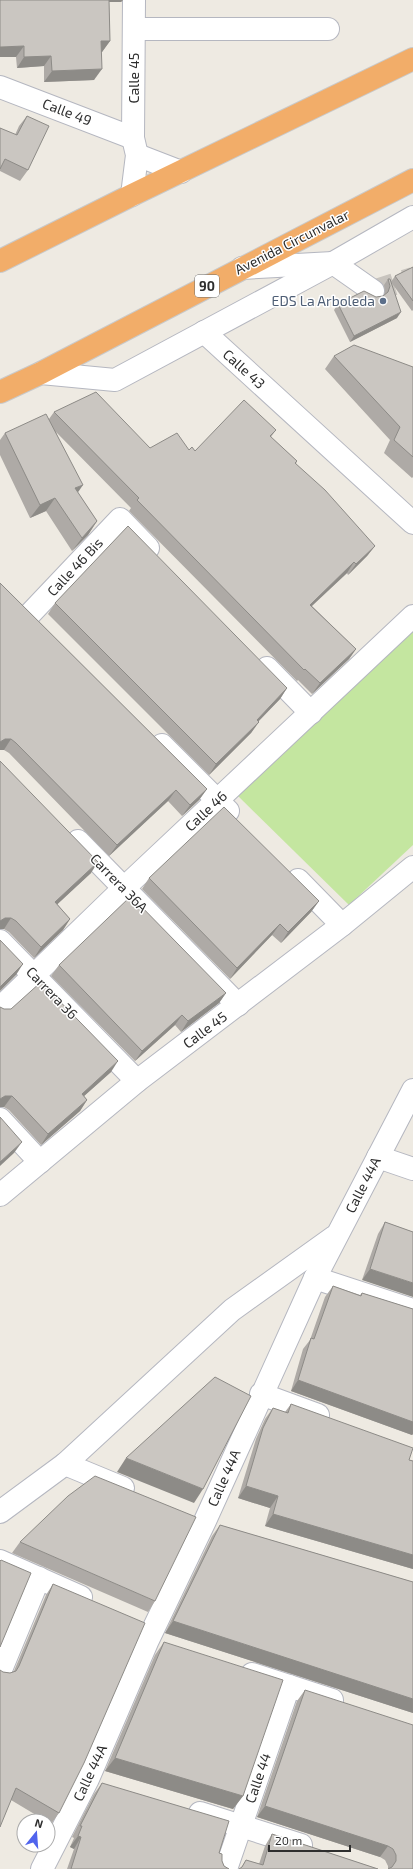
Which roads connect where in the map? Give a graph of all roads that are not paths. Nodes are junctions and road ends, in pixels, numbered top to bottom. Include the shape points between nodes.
1 (134, 0) edge
2 (134, 29) junction
3 (328, 30) dead end
4 (413, 59) edge
5 (0, 86) edge
6 (135, 147) junction
7 (181, 172) junction
8 (413, 180) edge
9 (132, 195) junction
10 (413, 217) edge
11 (0, 262) edge
12 (333, 263) junction
13 (242, 268) junction
14 (373, 291) dead end
15 (204, 332) junction
16 (41, 372) junction
17 (0, 392) edge
18 (413, 523) edge
19 (165, 565) edge
20 (15, 599) edge
21 (30, 614) junction
22 (413, 616) edge
23 (47, 630) edge
24 (254, 656) edge
25 (311, 713) junction
26 (146, 729) edge
27 (218, 800) junction
28 (240, 823) edge
29 (64, 828) edge
30 (413, 867) edge
31 (286, 868) edge
32 (124, 888) junction
33 (342, 925) junction
34 (0, 941) edge
35 (34, 975) junction
36 (238, 1005) junction
37 (0, 1008) edge
38 (137, 1081) junction
39 (410, 1101) edge
40 (0, 1119) edge
41 (378, 1157) junction
42 (40, 1162) junction
43 (413, 1169) edge
44 (0, 1196) edge
45 (338, 1234) junction
46 (315, 1278) junction
47 (413, 1310) edge
48 (261, 1394) junction
49 (334, 1420) edge
50 (64, 1464) junction
51 (138, 1494) edge
52 (0, 1512) edge
53 (198, 1518) junction
54 (227, 1528) edge
55 (0, 1561) edge
56 (39, 1578) junction
57 (96, 1603) edge
58 (132, 1619) edge
59 (150, 1634) junction
60 (170, 1648) edge
61 (230, 1667) edge
62 (0, 1672) edge
63 (289, 1686) junction
64 (348, 1705) edge
65 (88, 1779) junction
66 (110, 1785) edge
67 (183, 1808) edge
68 (242, 1825) junction
69 (324, 1852) edge
70 (42, 1869) edge
71 (226, 1869) edge

1 - 2 street, Calle 45
2 - 3 street
2 - 6 street, Calle 45
4 - 7 highway
5 - 6 street, Calle 49
6 - 7 street
6 - 9 street, Calle 45
7 - 9 highway
8 - 13 highway, Avenida Circunvalar / 90
9 - 11 highway
10 - 12 street
12 - 13 street
12 - 14 street
12 - 15 street
13 - 16 highway, Avenida Circunvalar / 90
15 - 16 street via 114,380
15 - 18 street, Calle 43
16 - 17 highway, Avenida Circunvalar / 90
19 - 21 street, Calle 46 Bis via 120,519
20 - 21 street
21 - 23 street
22 - 25 street, Calle 46
24 - 25 street
25 - 27 street, Calle 46
26 - 27 street
27 - 28 street
27 - 32 street, Calle 46
29 - 32 street, Carrera 36A
30 - 33 street, Calle 45
31 - 33 street
32 - 35 street, Calle 46
32 - 36 street, Carrera 36A
33 - 36 street, Calle 45
34 - 35 street, Carrera 36
35 - 37 street, Calle 46
35 - 38 street, Carrera 36
36 - 38 street, Calle 45
38 - 42 street, Calle 45
39 - 41 street, Calle 44A
40 - 42 street
41 - 43 street
41 - 45 street, Calle 44A
42 - 44 street, Calle 45
45 - 46 street, Calle 44A
45 - 50 street via 232,1310
46 - 47 street
46 - 48 street, Calle 44A
48 - 49 street
48 - 53 street, Calle 44A
50 - 51 street
50 - 52 street
53 - 54 street
53 - 59 street, Calle 44A
55 - 56 street
56 - 57 street
56 - 62 street
58 - 59 street
59 - 60 street
59 - 65 street, Calle 44A
61 - 63 street
63 - 64 street
63 - 68 street, Calle 44
65 - 66 street
65 - 70 street, Calle 44A
67 - 68 street
68 - 69 street
68 - 71 street, Calle 44

